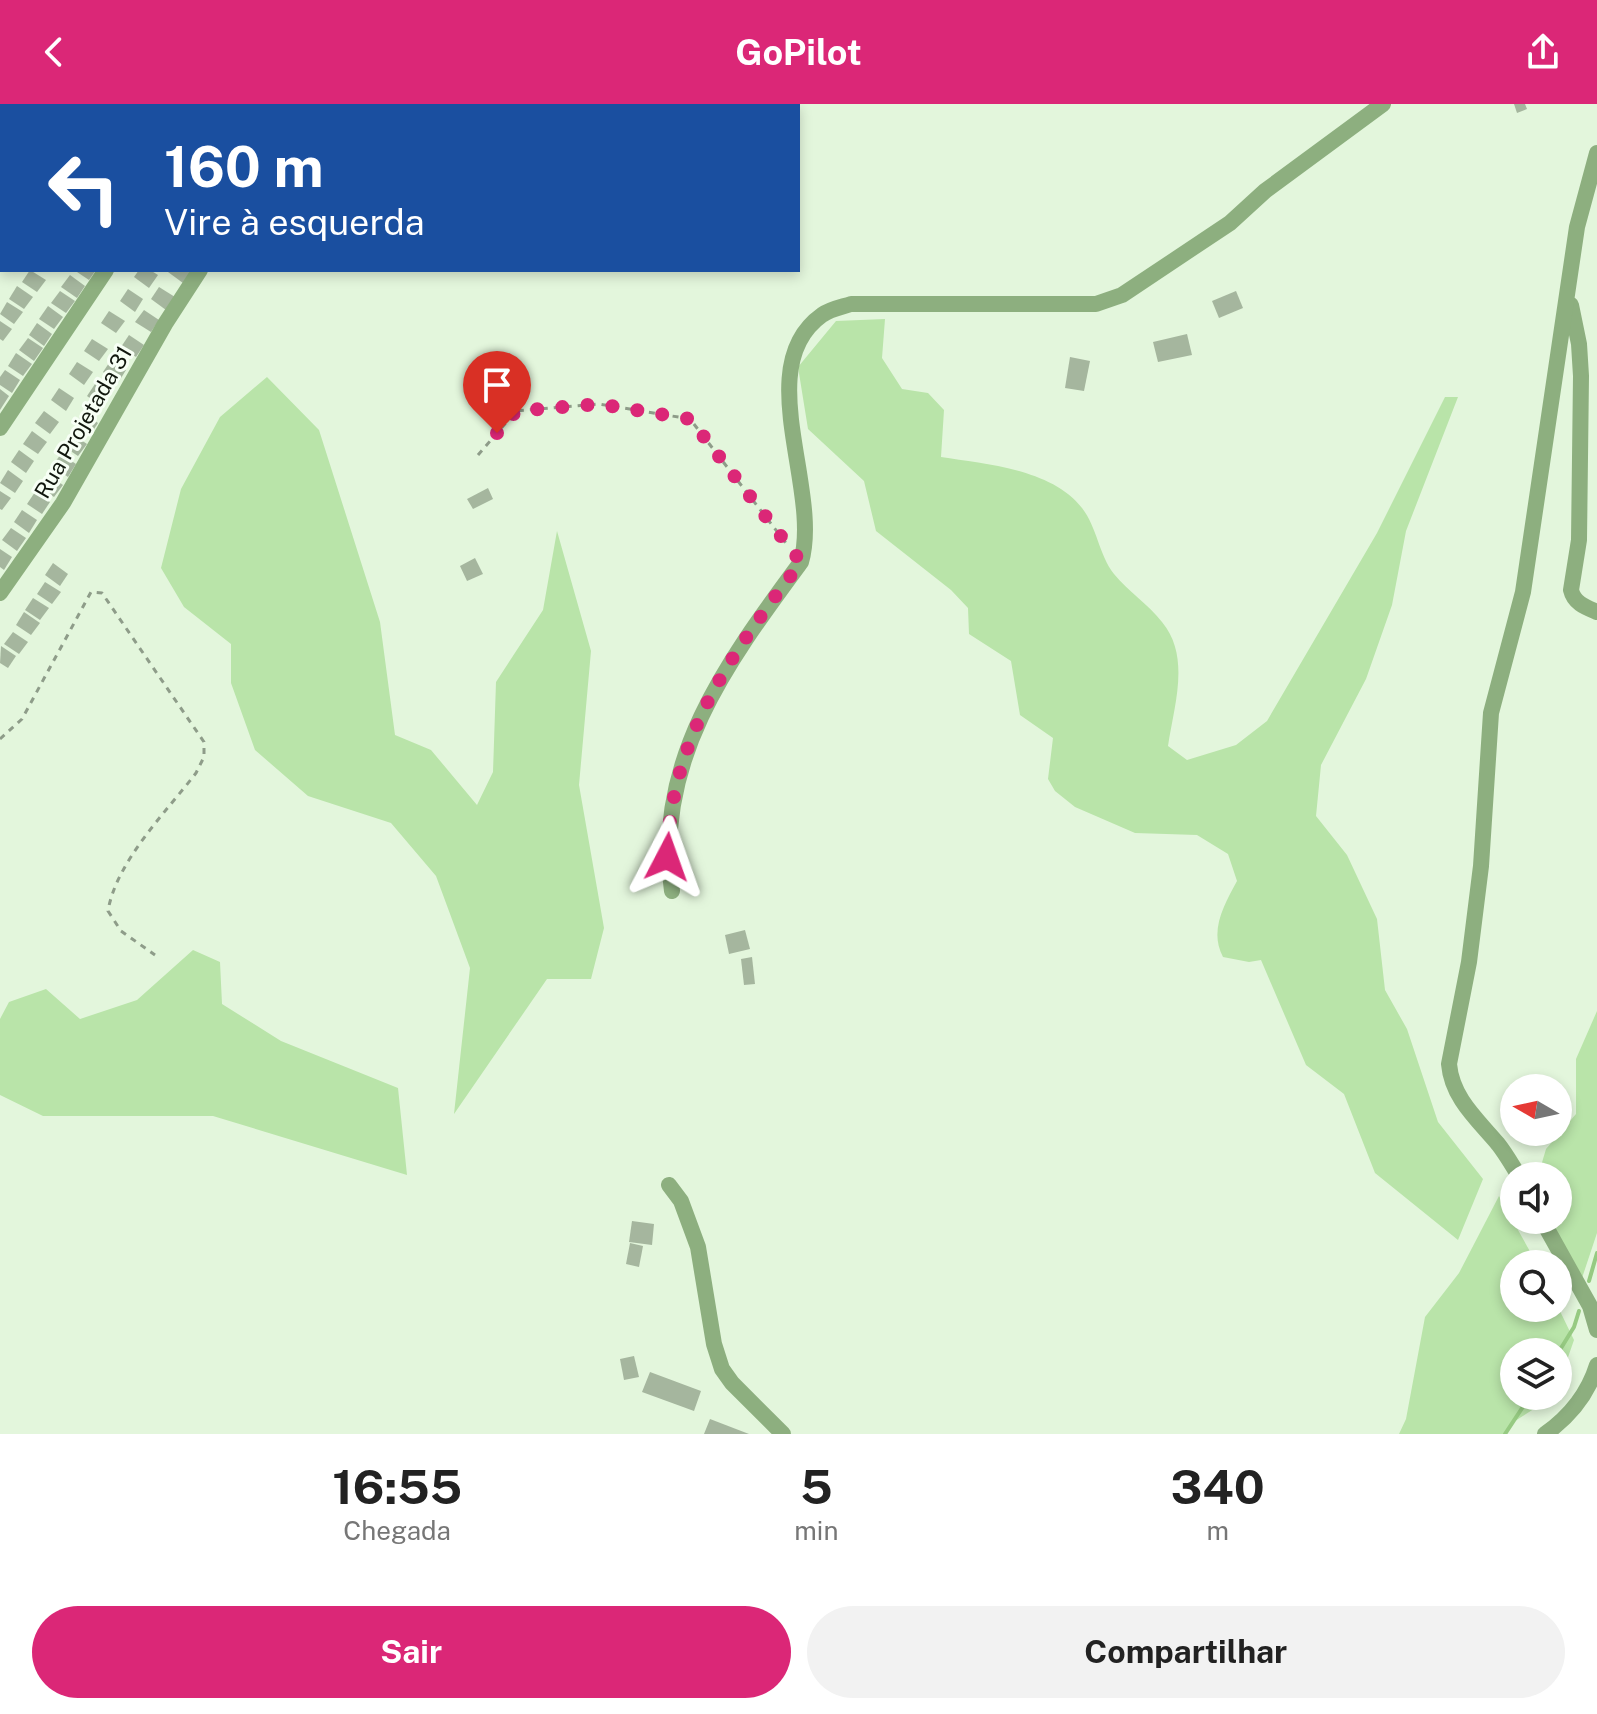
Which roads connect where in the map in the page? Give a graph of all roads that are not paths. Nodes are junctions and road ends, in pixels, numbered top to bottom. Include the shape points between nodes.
1 (1383, 104) edge
2 (1597, 153) edge
3 (105, 272) edge
4 (199, 272) edge
5 (1569, 296) junction
6 (0, 428) edge
7 (0, 593) edge
8 (1597, 612) edge
9 (672, 891) dead end
10 (1510, 1162) edge
11 (669, 1185) dead end
12 (1550, 1234) edge
13 (1597, 1330) edge
14 (1597, 1365) edge
15 (783, 1434) edge
16 (1545, 1434) edge

1 - 9 street via 1230,223 1122,295 1096,304 851,304 823,314 806,331 796,347 789,405 807,527 801,562 739,647 678,771 668,828
2 - 5 street via 1577,227
3 - 6 street
4 - 7 street, Rua Projetada 31 via 63,503
5 - 8 street via 1581,376 1579,540 1571,590 1580,604
5 - 10 street via 1523,592 1491,713 1481,866 1449,1064 1458,1097
11 - 15 street via 681,1201 698,1247 722,1369
12 - 13 street via 1590,1306
14 - 16 street via 1577,1403

